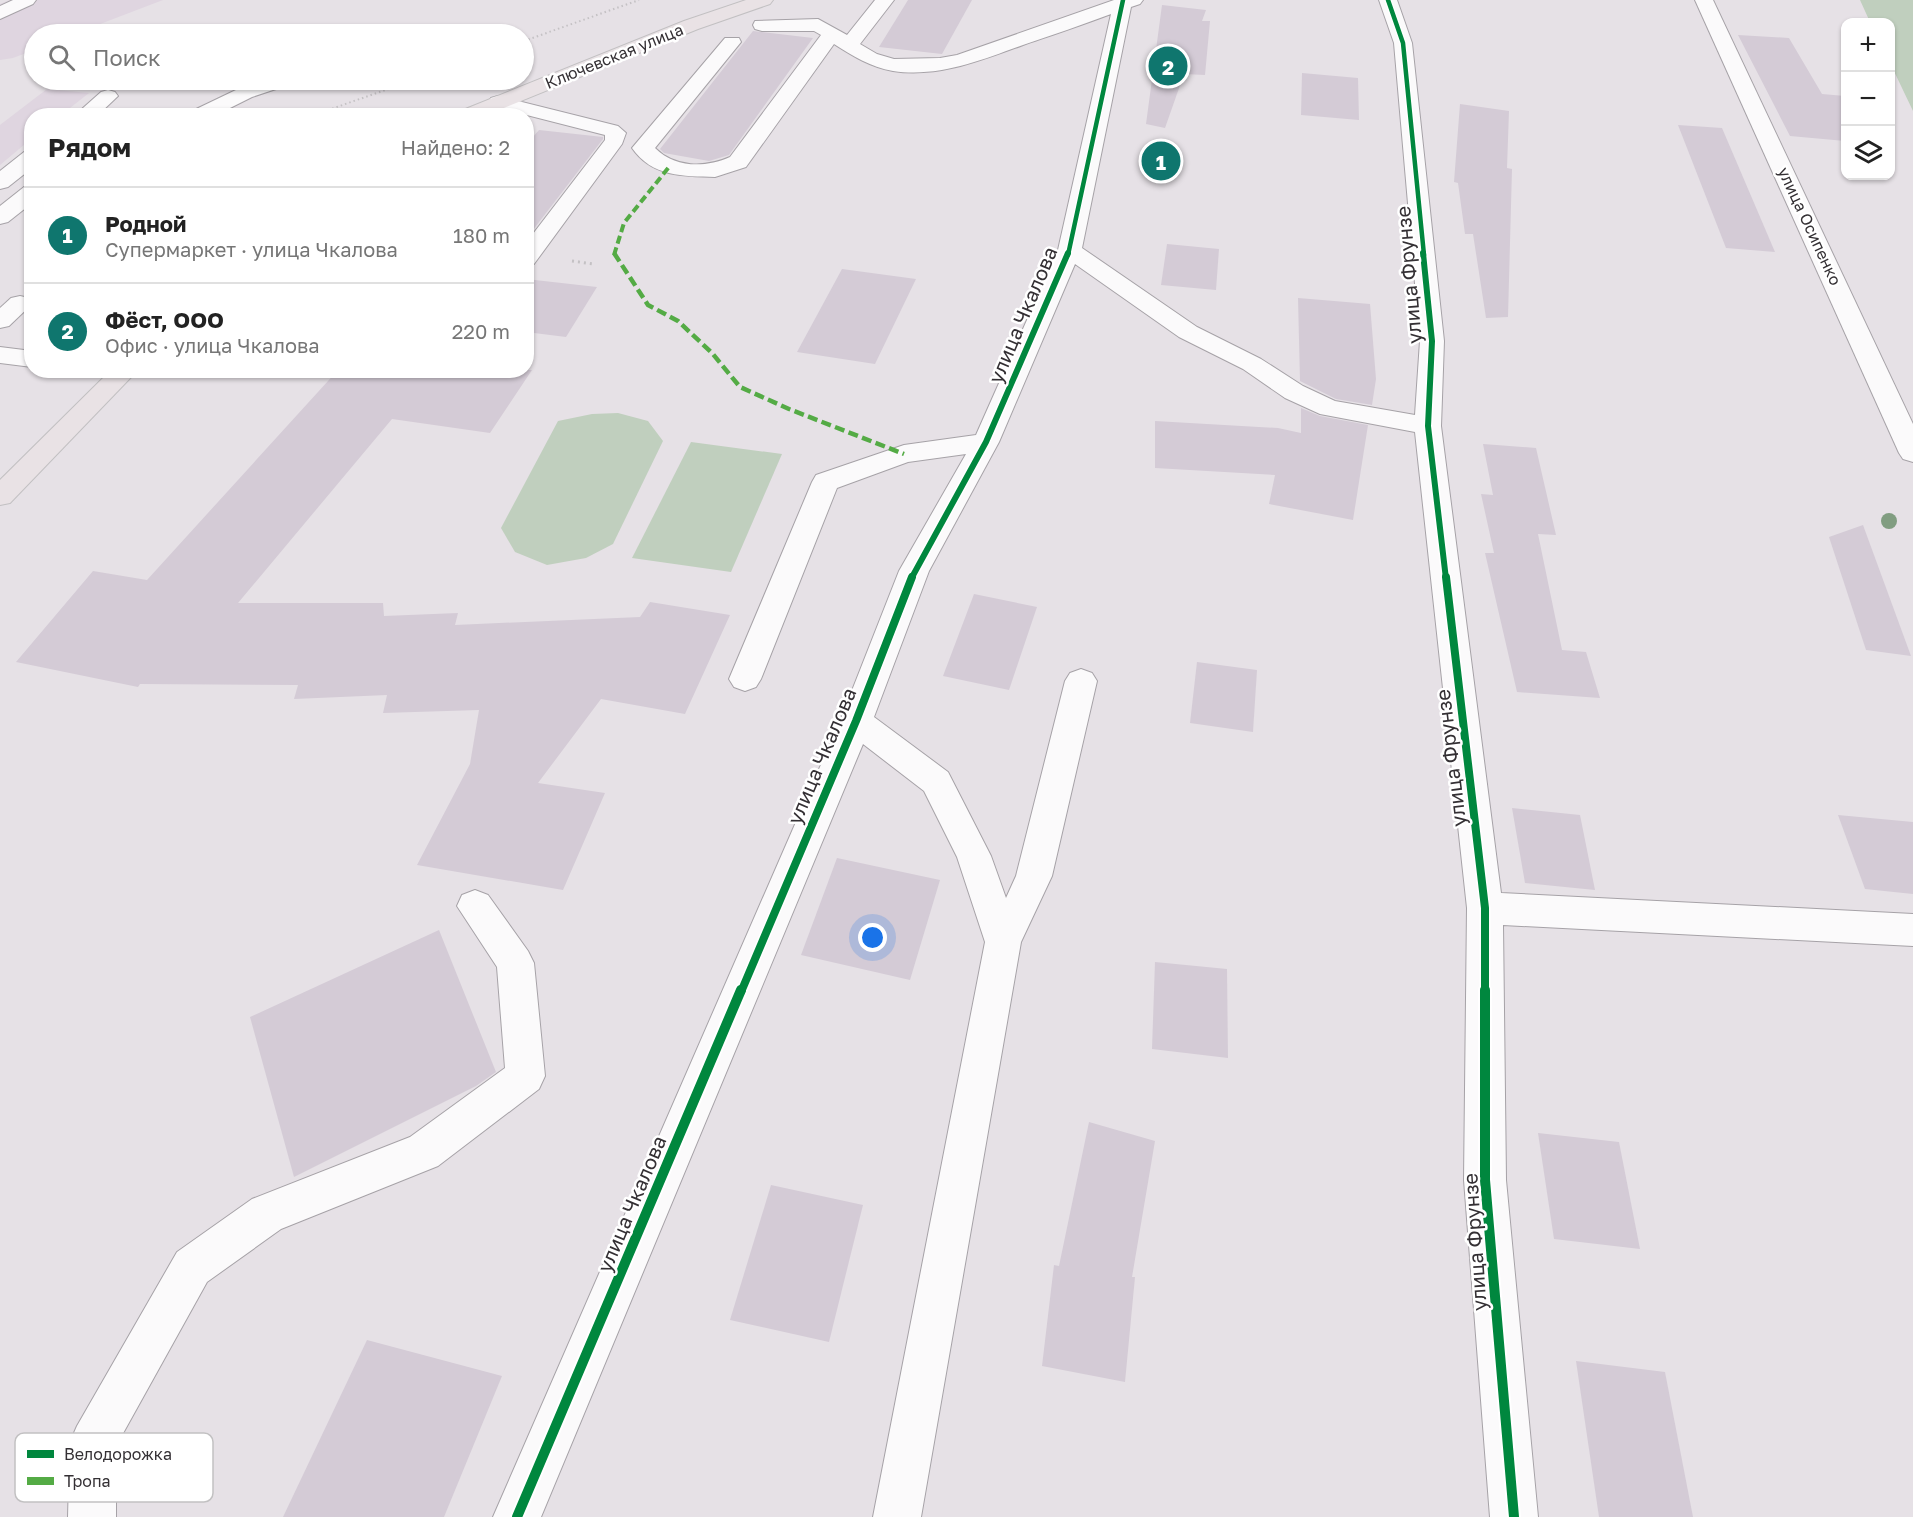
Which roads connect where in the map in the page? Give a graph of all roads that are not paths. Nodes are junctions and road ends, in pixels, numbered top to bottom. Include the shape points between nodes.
1 (27, 0) edge
2 (764, 0) edge
3 (885, 0) edge
4 (1388, 0) edge
5 (1704, 0) edge
6 (1126, 1) edge
7 (0, 13) edge
8 (762, 25) dead end
9 (840, 40) junction
10 (732, 42) dead end
11 (534, 88) edge
12 (254, 90) edge
13 (528, 90) edge
14 (108, 96) dead end
15 (498, 102) junction
16 (94, 108) edge
17 (214, 108) edge
18 (484, 108) edge
19 (522, 108) edge
20 (534, 111) edge
21 (24, 164) edge
22 (0, 183) edge
23 (24, 198) edge
24 (0, 217) edge
25 (534, 248) edge
26 (1070, 250) junction
27 (20, 303) dead end
28 (0, 321) edge
29 (0, 355) edge
30 (24, 358) edge
31 (115, 378) edge
32 (1428, 426) junction
33 (986, 442) junction
34 (1913, 453) edge
35 (0, 496) edge
36 (745, 679) dead end
37 (1081, 681) dead end
38 (856, 721) junction
39 (475, 906) dead end
40 (1485, 908) junction
41 (1913, 930) edge
42 (1004, 942) junction
43 (98, 1433) edge
44 (92, 1502) edge
45 (92, 1517) edge
46 (517, 1517) edge
47 (897, 1517) edge
48 (1514, 1517) edge

1 - 7 street
2 - 11 main road, Ключевская улица
3 - 9 street
4 - 32 street, улица Фрунзе via 1403,43 1425,260 1432,341
5 - 34 street, улица Осипенко
6 - 9 street via 1016,42 939,65 908,66 875,60
6 - 26 street, улица Чкалова
8 - 9 street via 818,25
9 - 10 street via 738,162 716,171 675,169 657,162 643,148
12 - 17 street
13 - 15 main road, Ключевская улица
14 - 16 street
15 - 18 main road, Ключевская улица
15 - 19 street
20 - 25 street via 616,133 615,140
21 - 22 street
23 - 24 street
26 - 32 street via 1188,332 1252,364 1294,392 1329,408
26 - 33 street, улица Чкалова
27 - 28 street
29 - 30 street
31 - 35 main road
32 - 40 street, улица Фрунзе
33 - 36 street via 904,454 826,483
33 - 38 street, улица Чкалова via 914,572
37 - 42 street via 1034,876
38 - 42 street via 936,782 974,856
38 - 46 street, улица Чкалова
39 - 43 street via 515,963 525,1076 424,1152 267,1214 192,1267
40 - 41 street
40 - 48 street, улица Фрунзе via 1485,1180
42 - 47 street
44 - 45 street

